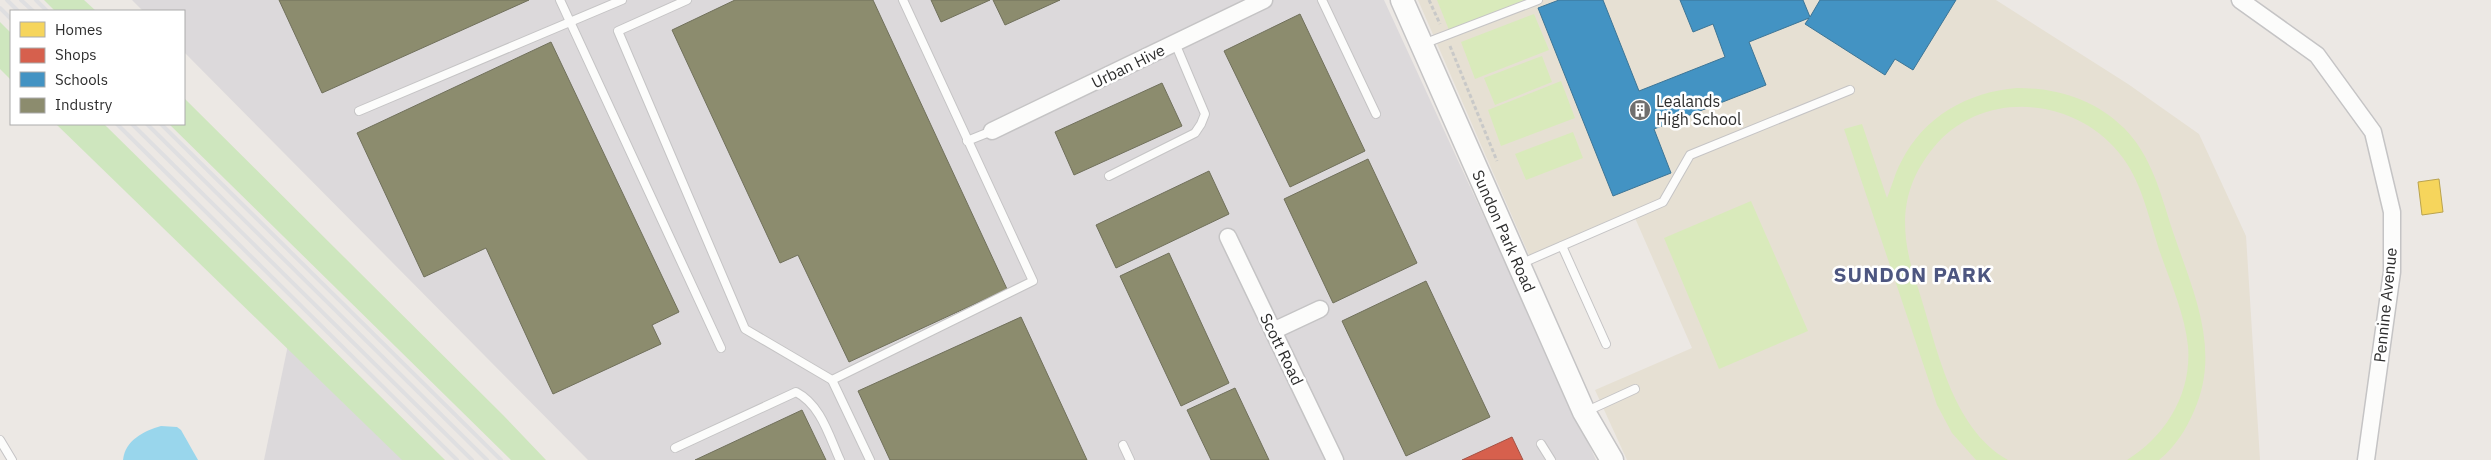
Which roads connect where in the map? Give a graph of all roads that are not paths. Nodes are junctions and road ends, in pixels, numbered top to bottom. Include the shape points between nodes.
1 (560, 0) edge
2 (622, 0) edge
3 (687, 0) edge
4 (903, 0) edge
5 (1264, 0) edge
6 (1322, 0) edge
7 (1402, 0) edge
8 (1538, 0) edge
9 (2240, 0) edge
10 (570, 22) junction
11 (1175, 43) junction
12 (1421, 45) junction
13 (1850, 90) dead end
14 (359, 111) dead end
15 (1376, 114) dead end
16 (992, 132) joint
17 (967, 141) junction
18 (1109, 176) dead end
19 (1228, 237) dead end
20 (1562, 246) junction
21 (1519, 264) junction
22 (1320, 310) dead end
23 (1273, 331) junction
24 (1606, 344) dead end
25 (721, 348) dead end
26 (832, 380) junction
27 (1636, 389) dead end
28 (1584, 412) junction
29 (0, 440) edge
30 (1541, 444) dead end
31 (1123, 445) dead end
32 (675, 448) dead end
33 (12, 460) edge
34 (840, 460) edge
35 (870, 460) edge
36 (1130, 460) edge
37 (1335, 460) edge
38 (1552, 460) edge
39 (1612, 460) edge
40 (2366, 460) edge

1 - 10 lane
2 - 10 lane
3 - 26 lane via 618,31 745,329
4 - 17 lane
5 - 11 street, Urban Hive
6 - 15 lane
7 - 12 street, Sundon Park Road
8 - 12 lane
9 - 40 street, Pennine Avenue via 2317,55 2373,132 2392,212 2392,272
10 - 14 lane
10 - 25 lane
11 - 16 street, Urban Hive
11 - 18 lane via 1205,114 1201,124 1195,134
12 - 21 street, Sundon Park Road
13 - 20 lane via 1690,155 1662,202
16 - 17 lane
17 - 26 lane via 1033,281
19 - 23 street, Scott Road
20 - 21 lane
20 - 24 lane
21 - 28 street, Sundon Park Road
22 - 23 street
23 - 37 street, Scott Road
26 - 35 lane
27 - 28 lane
28 - 39 street, Sundon Park Road
29 - 33 lane
30 - 38 lane
31 - 36 lane
32 - 34 lane via 796,392 814,406

